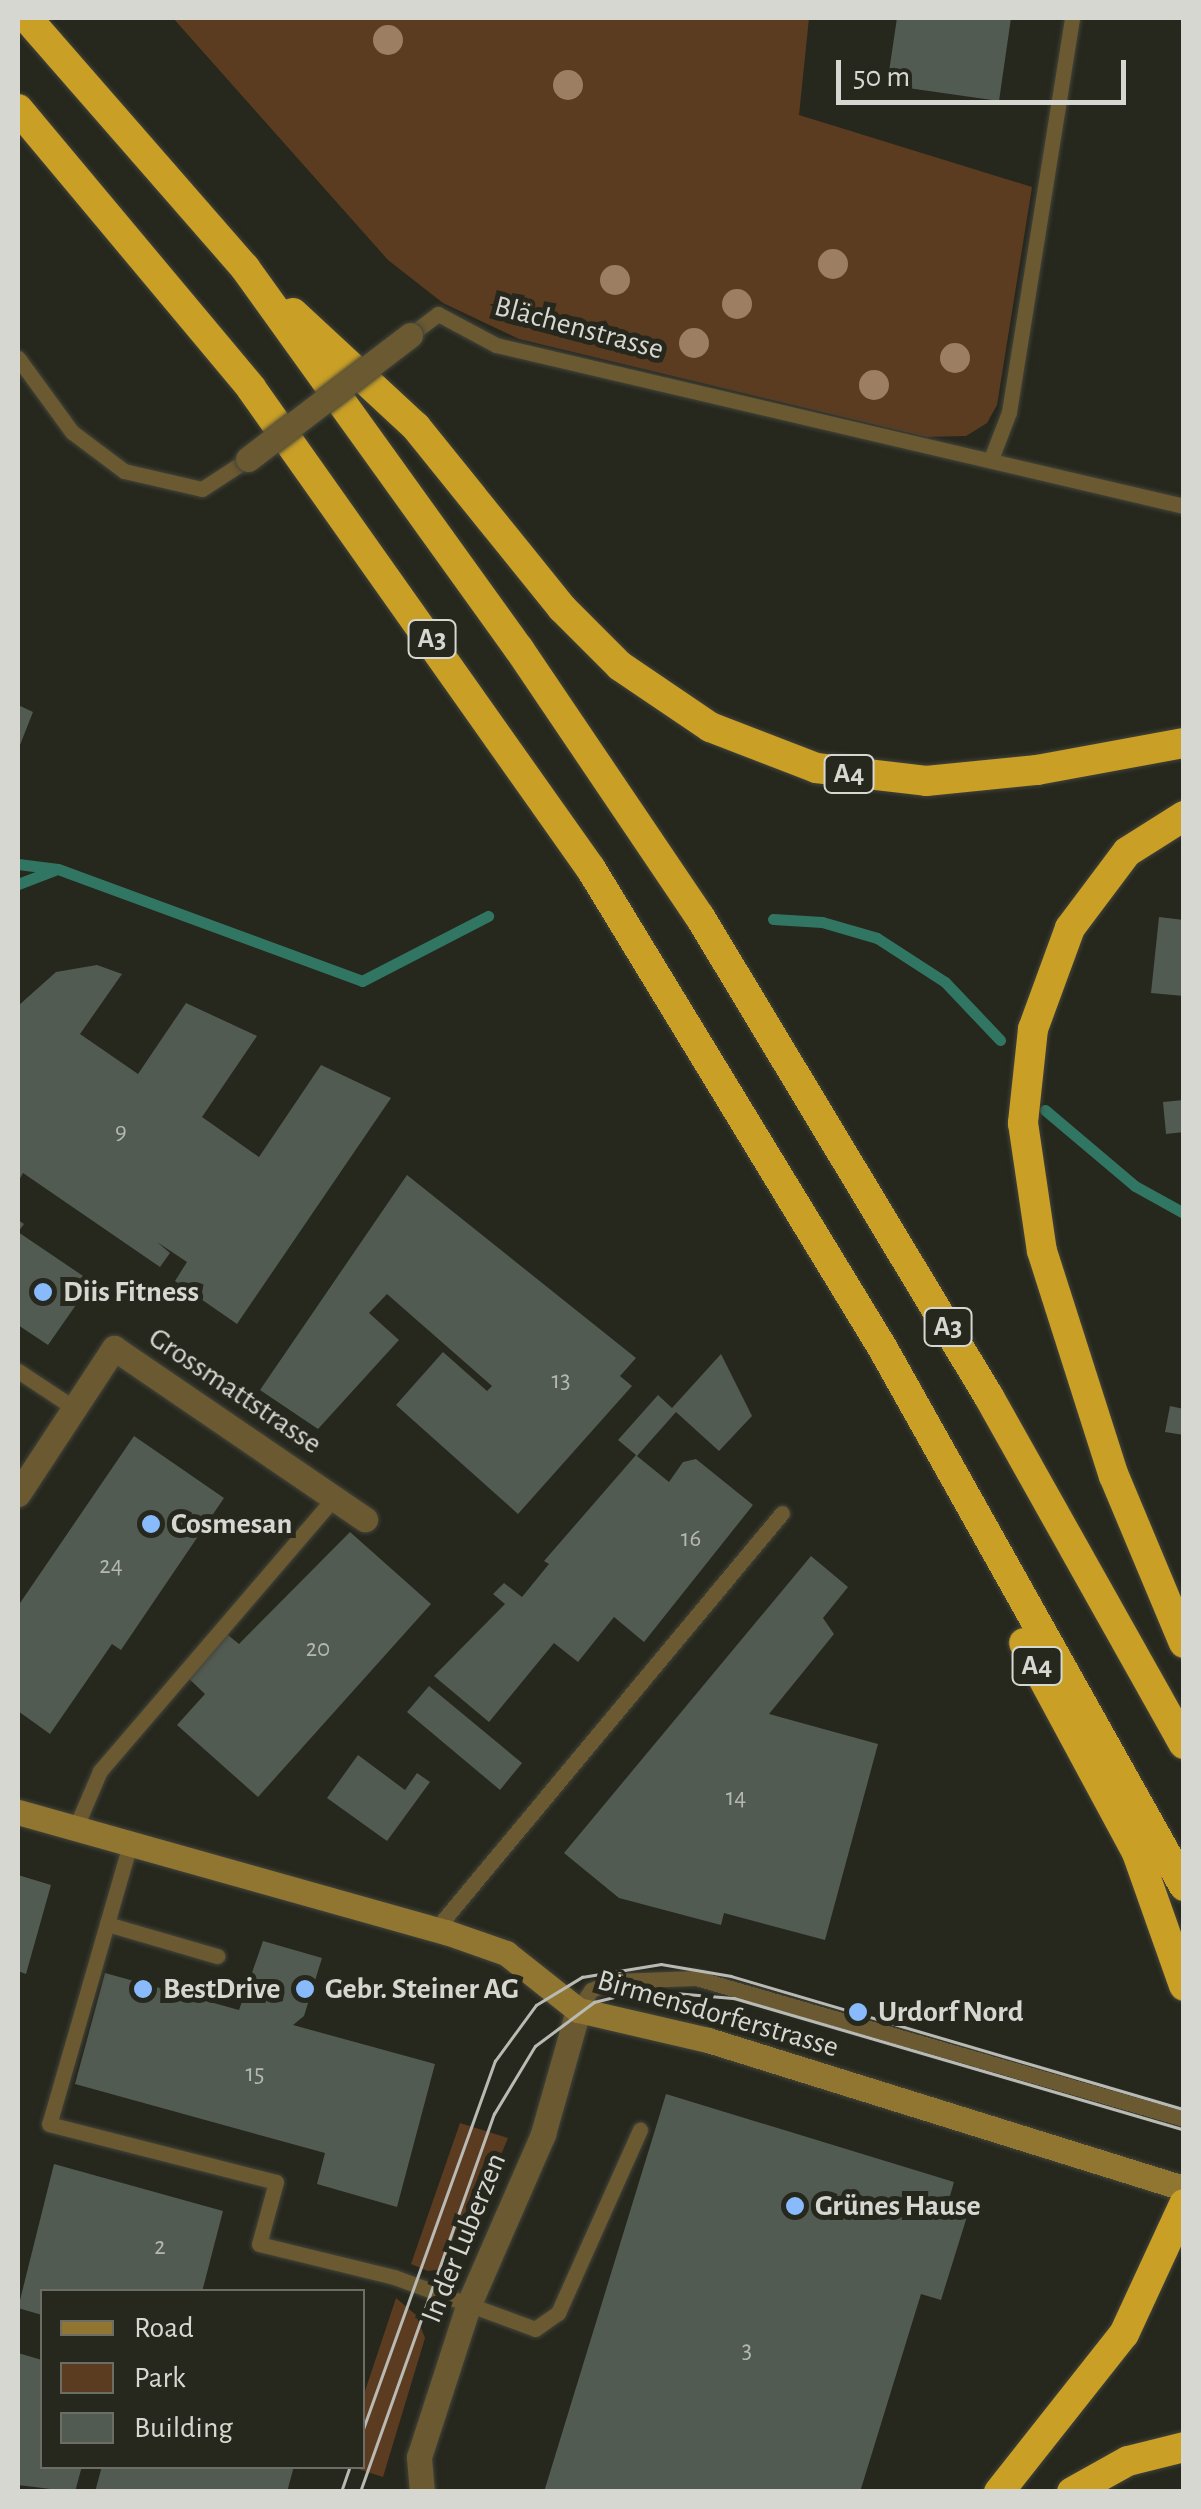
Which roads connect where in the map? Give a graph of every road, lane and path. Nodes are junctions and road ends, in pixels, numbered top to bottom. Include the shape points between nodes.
1 (27, 18) edge
2 (1072, 18) edge
3 (18, 109) edge
4 (244, 268) junction
5 (410, 335) joint
6 (18, 358) edge
7 (248, 459) joint
8 (990, 459) junction
9 (1184, 506) edge
10 (1184, 743) edge
11 (1184, 816) edge
12 (882, 1347) junction
13 (18, 1372) edge
14 (74, 1408) junction
15 (18, 1494) edge
16 (334, 1498) junction
17 (782, 1513) dead end
18 (365, 1519) dead end
19 (1184, 1643) edge
20 (1184, 1744) edge
21 (18, 1812) edge
22 (75, 1828) junction
23 (130, 1844) junction
24 (1184, 1886) edge
25 (107, 1924) junction
26 (436, 1930) junction
27 (218, 1956) dead end
28 (1184, 1986) edge
29 (578, 2010) junction
30 (1184, 2119) edge
31 (640, 2130) dead end
32 (1184, 2188) edge
33 (1184, 2204) edge
34 (468, 2306) junction
35 (1184, 2447) edge
36 (422, 2492) edge
37 (1000, 2492) edge
38 (1072, 2492) edge

1 - 4 highway, A3
2 - 8 lane via 1009,412
3 - 12 highway, A3 via 251,388 417,617 591,869
4 - 10 highway, A4 via 416,428 562,608 620,666 710,728 816,768 926,781 1037,770
4 - 20 highway, A3 via 519,650 700,917 989,1397
5 - 7 street, Blächenstrasse, bridge
5 - 8 lane, Blächenstrasse via 438,314 496,345
6 - 7 lane, Blächenstrasse via 72,432 124,471 202,489
8 - 9 lane, Blächenstrasse
11 - 19 highway via 1128,852 1070,928 1047,975 1033,1029 1023,1123 1042,1251 1114,1476
12 - 24 highway, A3
12 - 28 highway, A4 via 1004,1605 1137,1853
13 - 14 lane
14 - 15 street, Grossmattstrasse
14 - 16 street, Grossmattstrasse via 114,1348
16 - 18 street, Grossmattstrasse
16 - 22 lane via 100,1770
17 - 26 lane
21 - 22 main road, Birmensdorferstrasse
22 - 23 main road, Birmensdorferstrasse
23 - 25 lane
23 - 26 main road, Birmensdorferstrasse
25 - 27 lane
25 - 34 lane via 49,2124 276,2182 258,2244 394,2277
26 - 29 main road, Birmensdorferstrasse via 506,1953
29 - 30 lane via 591,1990 614,1981 696,1978
29 - 32 main road, Birmensdorferstrasse via 720,2044
29 - 34 street, In der Luberzen via 542,2134
31 - 34 lane via 558,2313 534,2329
33 - 37 highway via 1124,2334
34 - 36 street, In der Luberzen via 419,2457
35 - 38 highway via 1128,2461

